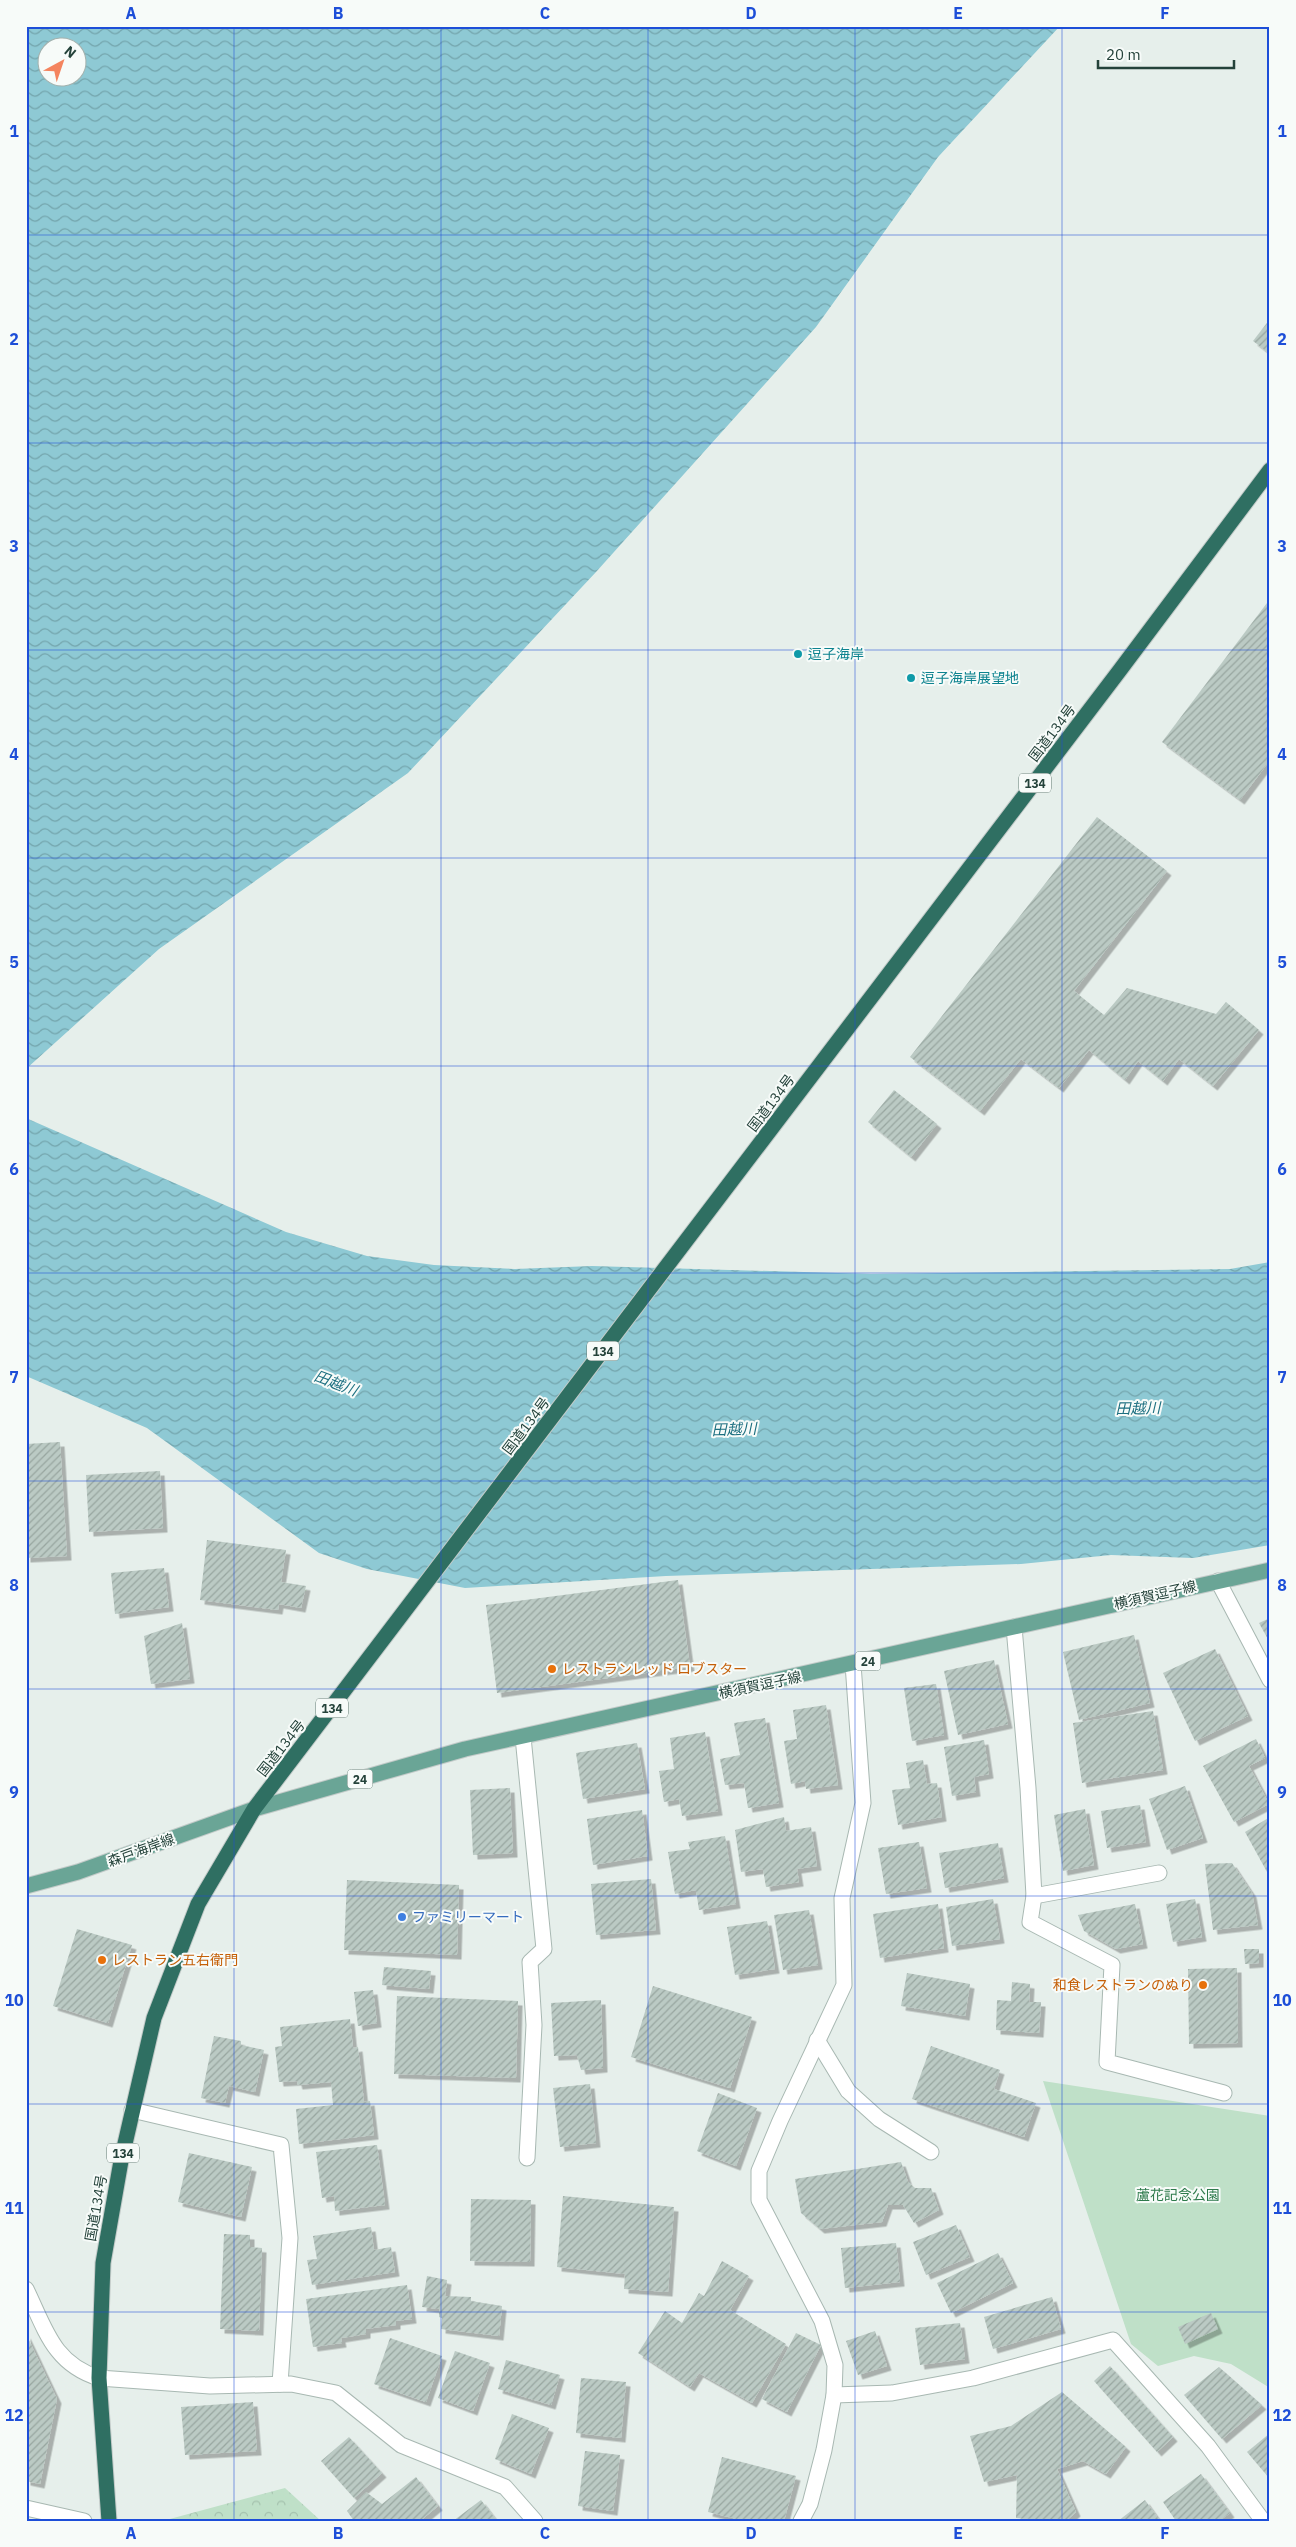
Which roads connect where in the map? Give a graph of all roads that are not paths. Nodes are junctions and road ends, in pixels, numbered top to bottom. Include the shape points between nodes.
1 (1270, 470) edge
2 (1270, 1570) edge
3 (1218, 1581) junction
4 (1014, 1627) junction
5 (853, 1664) junction
6 (1270, 1680) edge
7 (523, 1737) junction
8 (254, 1809) junction
9 (1159, 1873) dead end
10 (26, 1886) edge
11 (1034, 1896) junction
12 (818, 2040) junction
13 (1224, 2093) dead end
14 (132, 2110) junction
15 (931, 2152) dead end
16 (527, 2158) dead end
17 (26, 2289) edge
18 (99, 2378) junction
19 (280, 2384) junction
20 (834, 2395) junction
21 (26, 2508) edge
22 (84, 2521) edge
23 (109, 2521) edge
24 (535, 2521) edge
25 (801, 2521) edge
26 (1263, 2521) edge

1 - 8 highway, 国道134号 / 134
2 - 3 main road, 横須賀逗子線 / 24
3 - 4 main road, 横須賀逗子線 / 24
3 - 6 street
4 - 5 main road, 横須賀逗子線 / 24
4 - 11 street
5 - 7 main road, 横須賀逗子線 / 24
5 - 12 street via 863,1803 842,1898 844,1985
7 - 8 main road, 横須賀逗子線 / 24 via 465,1749
7 - 16 street via 544,1949 530,1962 534,2025
8 - 10 main road, 森戸海岸線 via 78,1872
8 - 14 highway, 国道134号 / 134 via 198,1904 154,2018
9 - 11 street
11 - 13 street via 1030,1922 1112,1965 1107,2062
12 - 15 street via 848,2091 879,2119
12 - 20 street via 759,2171 758,2200 822,2321 835,2365
14 - 18 highway, 国道134号 / 134 via 103,2263
14 - 19 street via 281,2145 290,2238
17 - 18 street via 57,2352 81,2373
18 - 19 street via 210,2386
18 - 23 highway, 国道134号 / 134
19 - 24 street via 336,2393 401,2445 505,2487
20 - 25 street via 810,2504
20 - 26 street via 892,2393 973,2378 1113,2340 1208,2446
21 - 22 street

